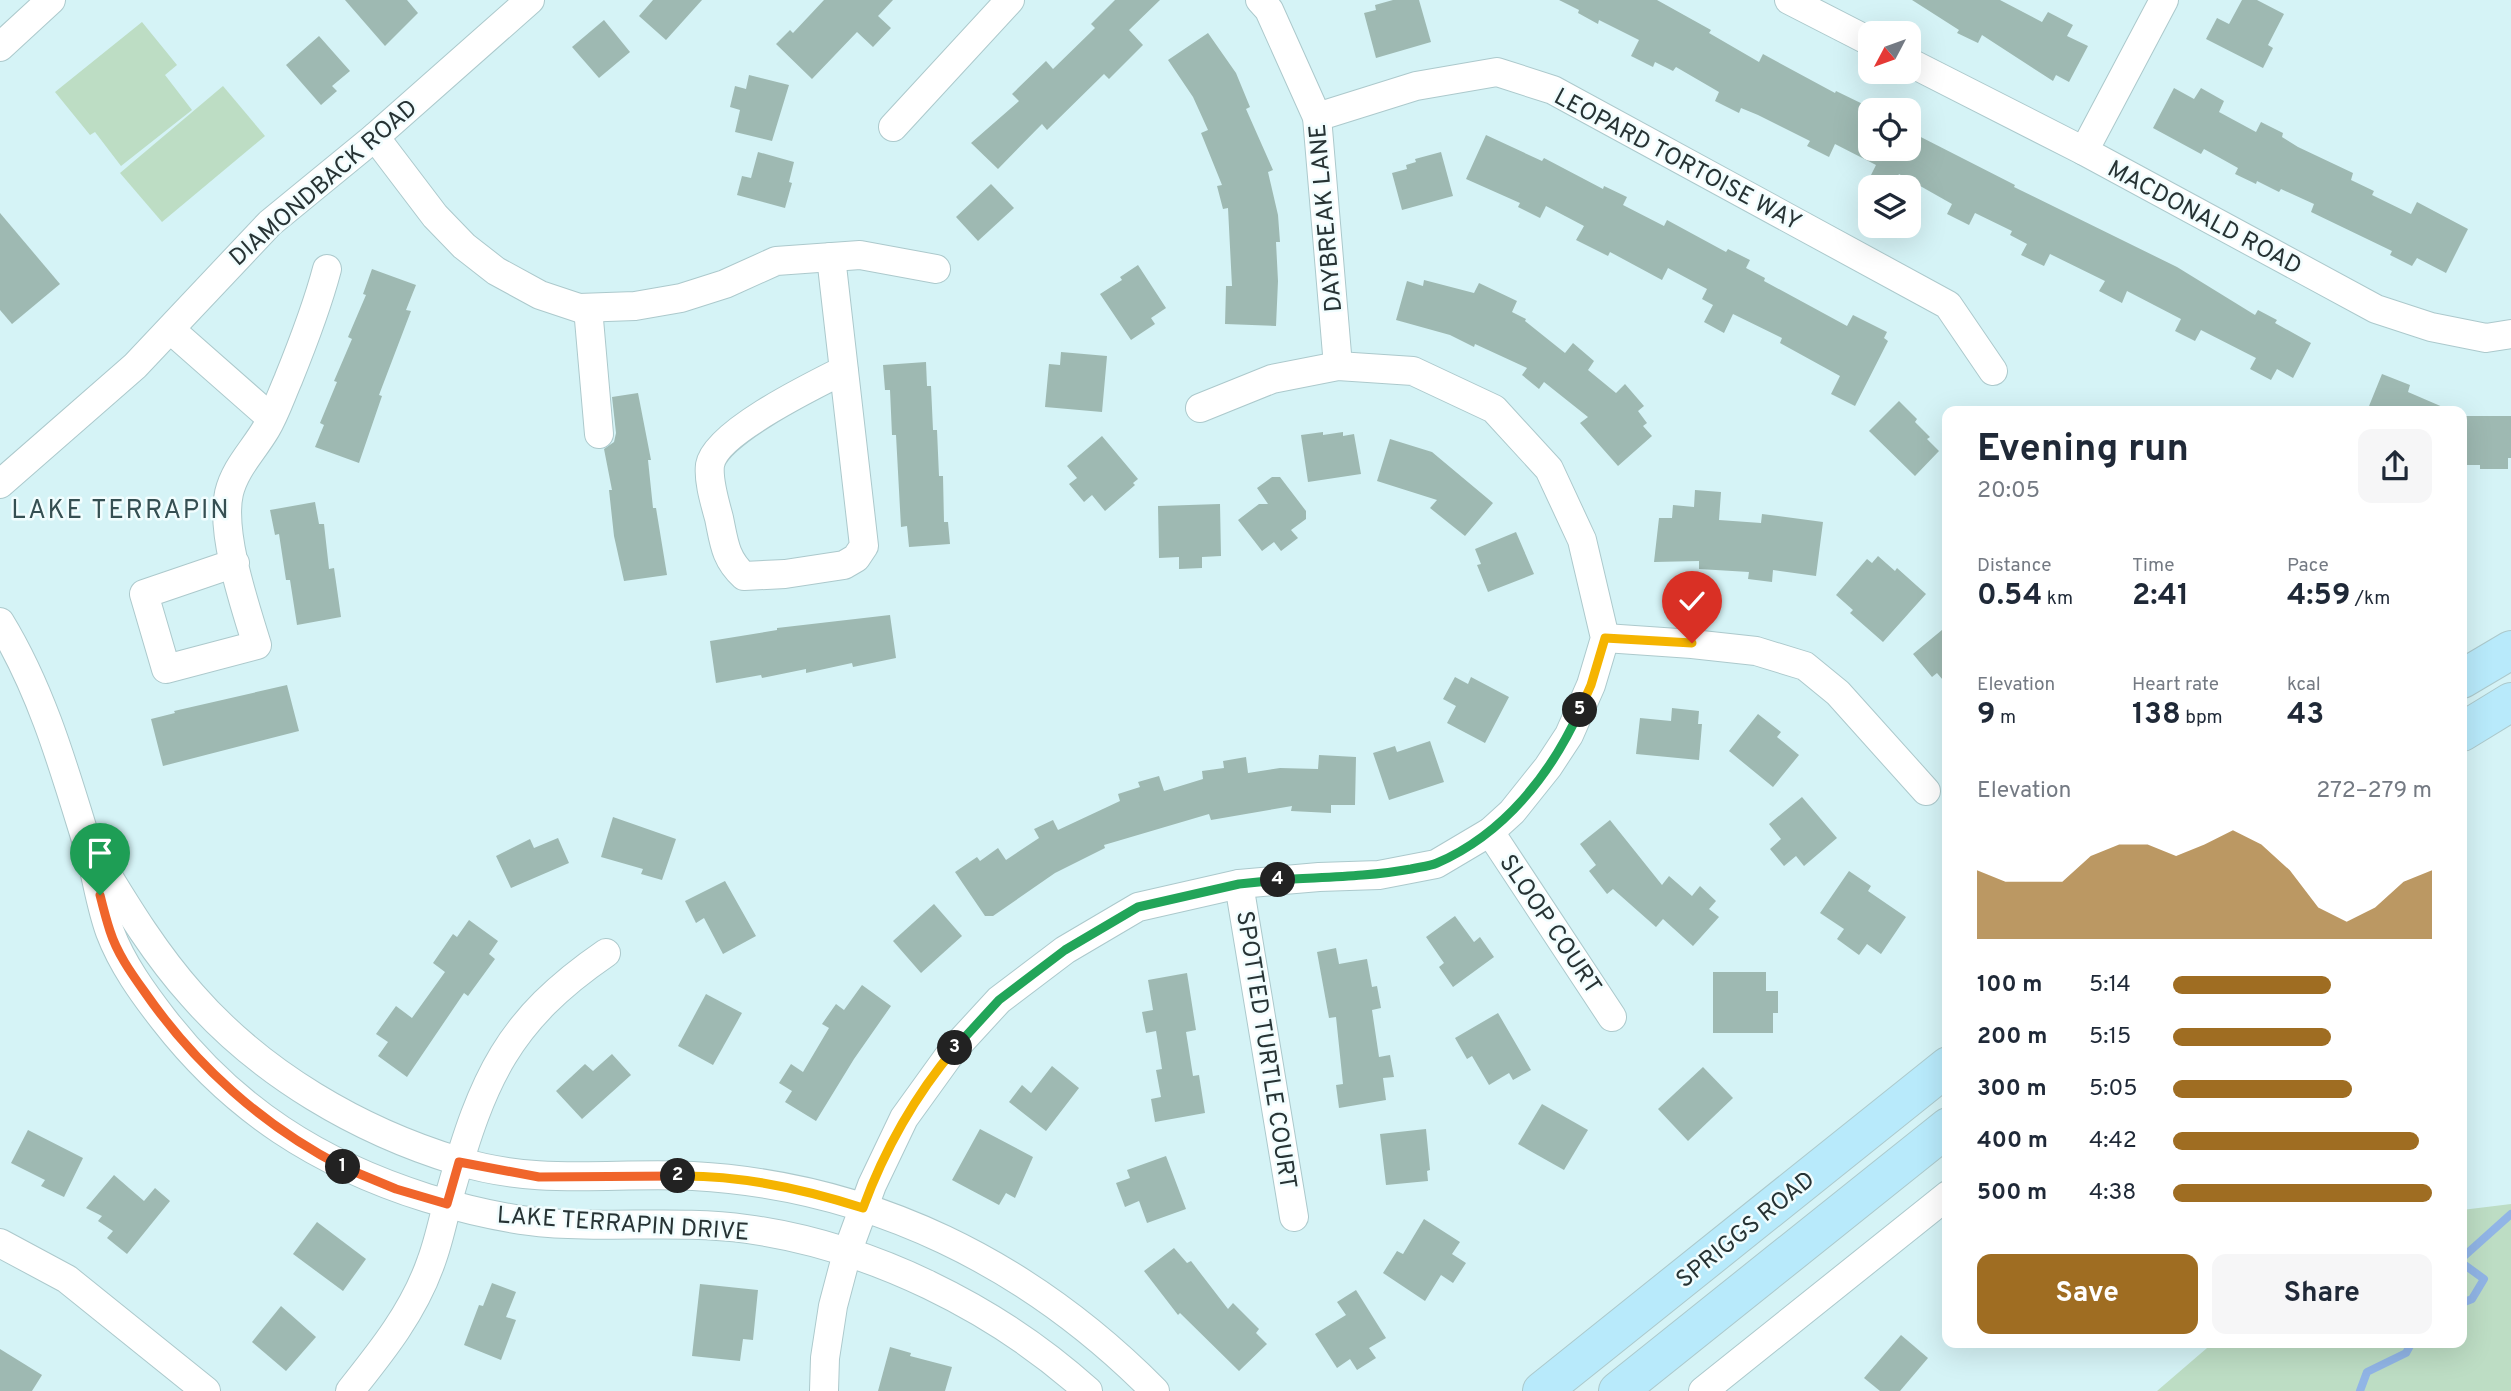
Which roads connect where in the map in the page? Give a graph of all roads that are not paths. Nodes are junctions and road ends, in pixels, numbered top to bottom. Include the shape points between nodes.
1 (51, 0) edge
2 (530, 0) edge
3 (1010, 0) edge
4 (1261, 0) edge
5 (1789, 0) edge
6 (2164, 0) edge
7 (1858, 35) edge
8 (0, 47) edge
9 (1922, 69) edge
10 (1317, 117) junction
11 (893, 127) dead end
12 (375, 137) junction
13 (2084, 151) junction
14 (831, 257) junction
15 (327, 269) dead end
16 (936, 269) dead end
17 (588, 308) junction
18 (171, 330) junction
19 (2511, 334) edge
20 (1338, 366) junction
21 (844, 370) junction
22 (1993, 371) dead end
23 (1200, 408) dead end
24 (271, 418) junction
25 (599, 434) dead end
26 (0, 484) edge
27 (235, 563) junction
28 (0, 622) edge
29 (1605, 638) junction
30 (2511, 649) edge
31 (2467, 676) edge
32 (2511, 702) edge
33 (2467, 729) edge
34 (1926, 791) dead end
35 (1490, 832) junction
36 (87, 843) junction
37 (1239, 884) junction
38 (606, 953) dead end
39 (1612, 1017) dead end
40 (1942, 1071) edge
41 (1942, 1133) edge
42 (459, 1162) junction
43 (1942, 1200) edge
44 (447, 1204) junction
45 (863, 1208) junction
46 (1294, 1217) dead end
47 (0, 1243) edge
48 (847, 1253) junction
49 (206, 1391) edge
50 (350, 1391) edge
51 (824, 1391) edge
52 (1088, 1391) edge
53 (1155, 1391) edge
54 (1542, 1391) edge
55 (1618, 1391) edge
56 (1703, 1391) edge

1 - 8 street
2 - 12 street, DIAMONDBACK ROAD
3 - 11 street
4 - 10 street, DAYBREAK LANE
5 - 7 street
6 - 13 street
9 - 13 street, MACDONALD ROAD
10 - 20 street, DAYBREAK LANE
10 - 22 street, LEOPARD TORTOISE WAY via 1416,86 1497,72 1553,90 1948,305
12 - 17 street via 464,246 496,271 540,295
12 - 18 street, DIAMONDBACK ROAD via 270,223
13 - 19 street, MACDONALD ROAD via 2376,309 2431,327 2487,338
14 - 16 street via 879,257
14 - 17 street via 776,261 681,298
14 - 21 street
15 - 24 street via 304,341
17 - 25 street
18 - 24 street
18 - 26 street, DIAMONDBACK ROAD
20 - 23 street via 1272,379
20 - 29 street via 1413,372 1494,409 1549,469 1582,540
21 - 21 street via 864,546 844,565 744,576 727,554 718,515 710,466 716,451 727,439 793,397
24 - 27 street via 237,471 229,495 227,519
27 - 27 street via 257,645 166,669 144,594
28 - 36 street, LAKE TERRAPIN DRIVE via 40,699
29 - 34 street via 1756,651 1805,666 1838,693
29 - 35 street via 1569,735 1513,812
30 - 31 main road
32 - 33 main road
35 - 37 street via 1436,864 1379,875
35 - 39 street, SLOOP COURT
36 - 42 street, LAKE TERRAPIN DRIVE via 156,950 193,997 232,1035 281,1075 353,1118
36 - 44 street, LAKE TERRAPIN DRIVE via 119,952 165,1021 213,1075 262,1116 322,1156 373,1180
37 - 45 street via 1138,907 1065,950 999,1000 953,1050 904,1118
37 - 46 street, SPOTTED TURTLE COURT
38 - 42 street via 571,977 518,1032 477,1105
40 - 54 main road, SPRIGGS ROAD
41 - 55 main road, SPRIGGS ROAD
42 - 44 street
42 - 45 street, LAKE TERRAPIN DRIVE via 539,1177 724,1178 788,1188
43 - 56 street
44 - 48 street, LAKE TERRAPIN DRIVE via 544,1223 749,1229
44 - 50 street via 431,1262 414,1301 392,1338
45 - 48 street
45 - 53 street, LAKE TERRAPIN DRIVE via 948,1240 1016,1277 1078,1321
47 - 49 street via 67,1279
48 - 51 street via 833,1306
48 - 52 street, LAKE TERRAPIN DRIVE via 910,1276 1001,1324

